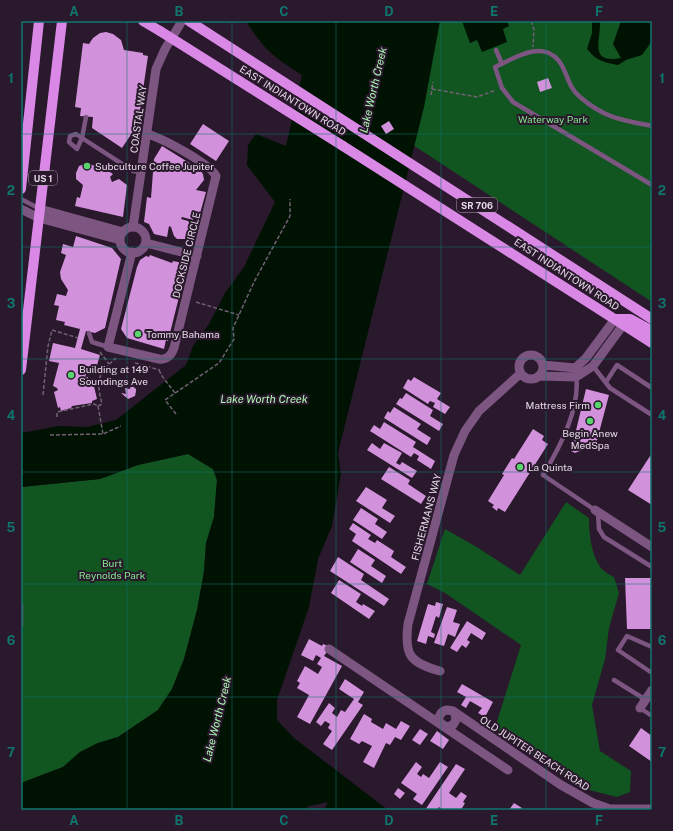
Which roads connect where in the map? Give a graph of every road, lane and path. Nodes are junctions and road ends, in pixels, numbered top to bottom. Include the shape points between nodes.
1 (38, 21) edge
2 (143, 21) edge
3 (182, 21) edge
4 (189, 21) edge
5 (532, 21) edge
6 (63, 23) edge
7 (496, 50) dead end
8 (533, 50) junction
9 (502, 64) junction
10 (433, 82) dead end
11 (502, 88) junction
12 (432, 89) junction
13 (431, 95) dead end
14 (86, 117) dead end
15 (652, 126) edge
16 (147, 134) junction
17 (141, 172) junction
18 (652, 185) edge
19 (21, 189) edge
20 (21, 199) edge
21 (290, 199) dead end
22 (21, 209) edge
23 (39, 214) junction
24 (133, 227) junction
25 (122, 236) junction
26 (146, 243) junction
27 (132, 252) junction
28 (197, 256) junction
29 (196, 302) dead end
30 (239, 315) junction
31 (652, 319) edge
32 (619, 322) junction
33 (652, 331) edge
34 (89, 333) dead end
35 (78, 338) dead end
36 (652, 343) edge
37 (108, 346) junction
38 (100, 352) dead end
39 (116, 357) dead end
40 (586, 358) junction
41 (131, 361) dead end
42 (109, 364) junction
43 (544, 364) junction
44 (158, 366) dead end
45 (593, 366) junction
46 (575, 368) junction
47 (21, 370) edge
48 (160, 370) junction
49 (520, 373) junction
50 (540, 376) junction
51 (576, 377) junction
52 (606, 382) junction
53 (652, 388) edge
54 (174, 393) junction
55 (43, 395) dead end
56 (98, 406) junction
57 (176, 414) dead end
58 (652, 415) edge
59 (57, 417) dead end
60 (121, 426) dead end
61 (103, 434) junction
62 (50, 435) dead end
63 (596, 511) junction
64 (652, 547) edge
65 (652, 566) edge
66 (21, 605) edge
67 (21, 625) edge
68 (652, 647) edge
69 (329, 649) dead end
70 (440, 670) dead end
71 (652, 673) edge
72 (614, 680) dead end
73 (652, 690) edge
74 (646, 700) junction
75 (640, 708) joint
76 (455, 714) junction
77 (652, 716) edge
78 (443, 726) junction
79 (508, 770) dead end
80 (652, 809) edge

1 - 19 main road, US 1
2 - 32 main road, EAST INDIANTOWN ROAD / SR 706, bridge
3 - 16 street, COASTAL WAY via 156,69
4 - 31 main road, EAST INDIANTOWN ROAD / SR 706
5 - 8 path
6 - 23 main road, US 1
7 - 9 lane
8 - 9 lane
8 - 15 lane via 551,55 558,61 570,88 603,114 623,121
9 - 11 lane via 495,67
10 - 12 path
11 - 12 path via 477,97
11 - 18 lane via 513,102
12 - 13 path
14 - 17 lane via 82,138 133,170
16 - 17 street, COASTAL WAY
16 - 28 street, DOCKSIDE CIRCLE via 165,140 210,168 216,176
17 - 24 street, COASTAL WAY
20 - 23 lane
21 - 30 path via 290,216
22 - 23 street
23 - 25 street
23 - 47 main road, US 1
24 - 25 street
24 - 26 street via 143,231
25 - 27 street via 123,247
26 - 27 street via 141,250
26 - 28 street
27 - 37 street
28 - 37 street, DOCKSIDE CIRCLE via 170,356 159,359
29 - 30 path
30 - 54 path via 233,328 234,339 219,363
32 - 33 main road via 630,319
32 - 36 main road, EAST INDIANTOWN ROAD / SR 706
32 - 40 street
32 - 45 street
34 - 37 lane via 92,342
35 - 55 path via 52,330
38 - 42 path
39 - 42 path
40 - 45 lane
40 - 46 street
41 - 48 path
42 - 56 path via 99,375 98,388 102,404
43 - 46 street, FISHERMANS WAY
43 - 49 street, FISHERMANS WAY via 535,356 527,356 519,365
43 - 50 street
44 - 48 path
45 - 51 street
45 - 52 lane
46 - 51 lane
48 - 54 path
49 - 50 street via 529,379
49 - 70 street, FISHERMANS WAY via 479,411 465,431 454,455 408,624 406,640 412,658 422,666
50 - 51 street
51 - 63 lane via 578,387 564,438 543,475
52 - 53 lane via 617,365
52 - 58 lane via 617,393
54 - 57 path via 165,400
56 - 59 path via 94,404 57,412
56 - 61 path
60 - 61 path
61 - 62 path
63 - 64 street
63 - 65 lane via 599,529 604,538
66 - 67 lane
68 - 71 lane via 627,636 618,650
69 - 78 street
72 - 74 lane
73 - 74 street
74 - 75 street
75 - 77 lane
76 - 78 street via 455,723 450,727
76 - 78 street via 447,710 441,712 439,719
76 - 80 street, OLD JUPITER BEACH ROAD via 561,785 593,803 610,809
78 - 79 street

